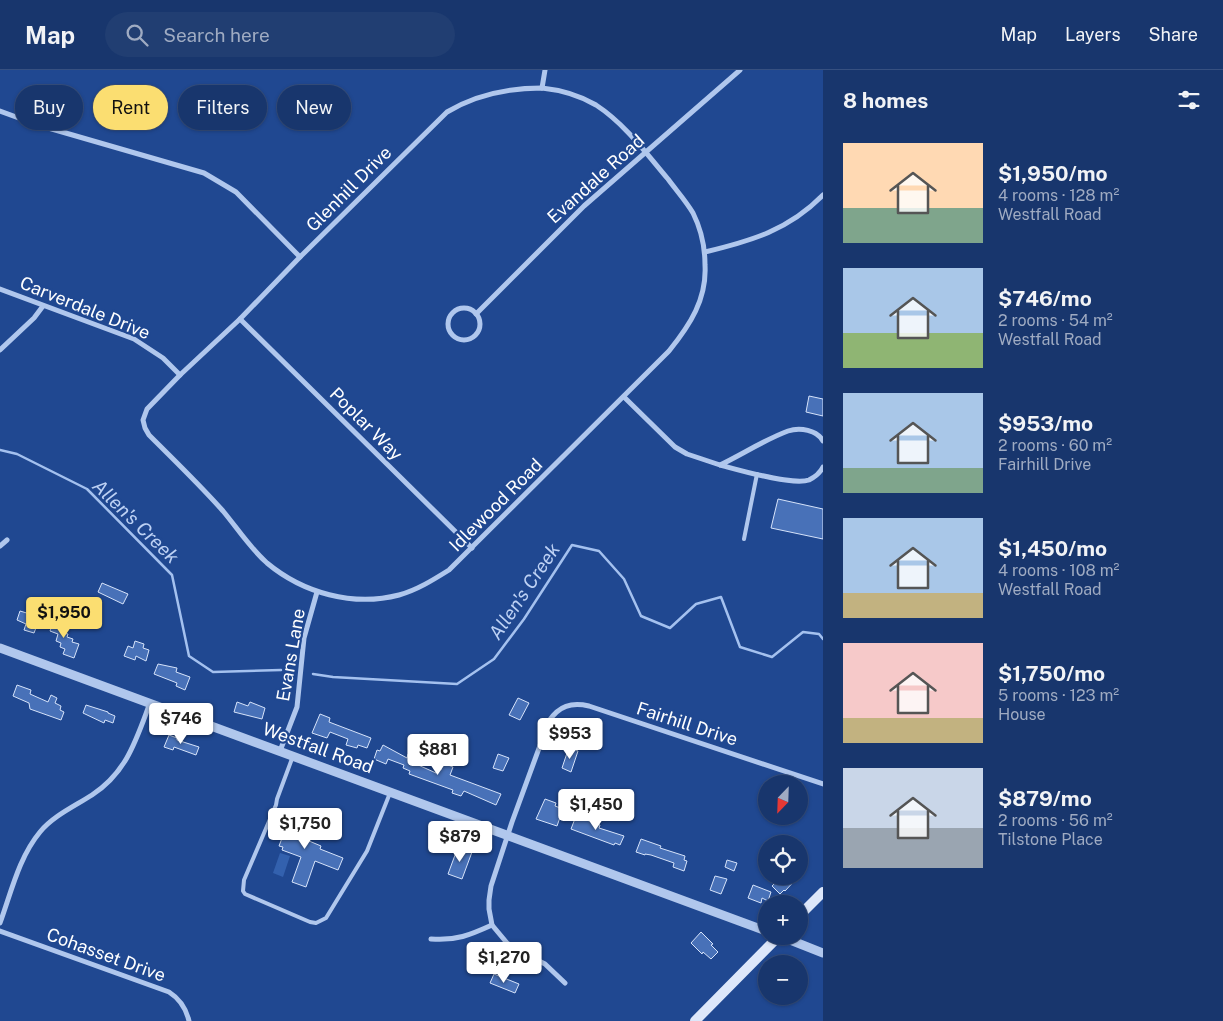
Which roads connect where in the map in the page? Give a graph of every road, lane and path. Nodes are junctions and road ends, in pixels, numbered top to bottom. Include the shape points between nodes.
1 (545, 70) edge
2 (740, 70) edge
3 (542, 88) junction
4 (0, 111) edge
5 (645, 151) junction
6 (823, 195) edge
7 (705, 252) junction
8 (300, 257) junction
9 (0, 290) edge
10 (43, 306) junction
11 (476, 314) junction
12 (240, 319) junction
13 (0, 350) edge
14 (180, 375) junction
15 (624, 397) junction
16 (145, 428) joint
17 (823, 441) edge
18 (720, 465) junction
19 (823, 467) edge
20 (757, 474) junction
21 (744, 539) dead end
22 (7, 540) dead end
23 (0, 546) edge
24 (472, 548) junction
25 (317, 592) junction
26 (0, 648) edge
27 (150, 703) junction
28 (280, 752) junction
29 (293, 756) junction
30 (823, 784) edge
31 (390, 792) junction
32 (508, 836) junction
33 (823, 892) edge
34 (808, 907) edge
35 (0, 923) edge
36 (492, 925) junction
37 (758, 928) edge
38 (0, 931) edge
39 (431, 939) dead end
40 (771, 945) edge
41 (803, 945) edge
42 (823, 953) edge
43 (565, 983) dead end
44 (189, 1021) edge
45 (695, 1021) edge

1 - 3 street
2 - 5 street, Evandale Road
3 - 5 street, Glenhill Drive via 569,93 595,105
3 - 8 street, Glenhill Drive via 494,92 461,103 448,112
4 - 8 street via 204,173 236,192
5 - 7 street, Idlewood Road via 688,206
5 - 11 street, Evandale Road via 584,206
6 - 7 street via 789,224 759,237
7 - 15 street, Idlewood Road via 704,287 692,320 670,351
8 - 12 street, Glenhill Drive
9 - 10 street, Carverdale Drive
10 - 13 street
10 - 14 street, Carverdale Drive via 134,339 150,348
11 - 11 street via 466,308 456,310 448,324 451,334 460,339 474,336 480,323
12 - 14 street, Glenhill Drive
12 - 24 street, Poplar Way
14 - 16 street, Glenhill Drive via 147,409
15 - 18 street via 675,446 687,454
15 - 24 street, Idlewood Road
16 - 25 street, Idlewood Road via 267,563 291,580
17 - 18 street via 807,430 789,431
18 - 20 street
19 - 20 street via 820,473 808,480 794,482
20 - 21 lane
22 - 23 street
24 - 25 street, Idlewood Road via 449,570 427,584 398,595 370,599
25 - 28 street, Evans Lane via 304,638 297,707
26 - 27 street, Westfall Road
27 - 28 street, Westfall Road
27 - 35 street via 125,763 94,794 50,822 39,833 23,860
28 - 29 street, Westfall Road
29 - 31 street, Westfall Road
29 - 31 lane via 244,880 243,891 310,922 316,924 326,918 367,851
30 - 32 street, Fairhill Drive via 588,706 571,705 558,709 549,721
31 - 32 street, Westfall Road
32 - 36 street, Fairhill Drive via 490,892
32 - 37 street, Westfall Road
33 - 34 main road
36 - 39 street via 464,937
36 - 43 street via 507,943 545,964
38 - 44 street, Cohasset Drive via 168,992 180,1000
40 - 45 main road
41 - 42 street

